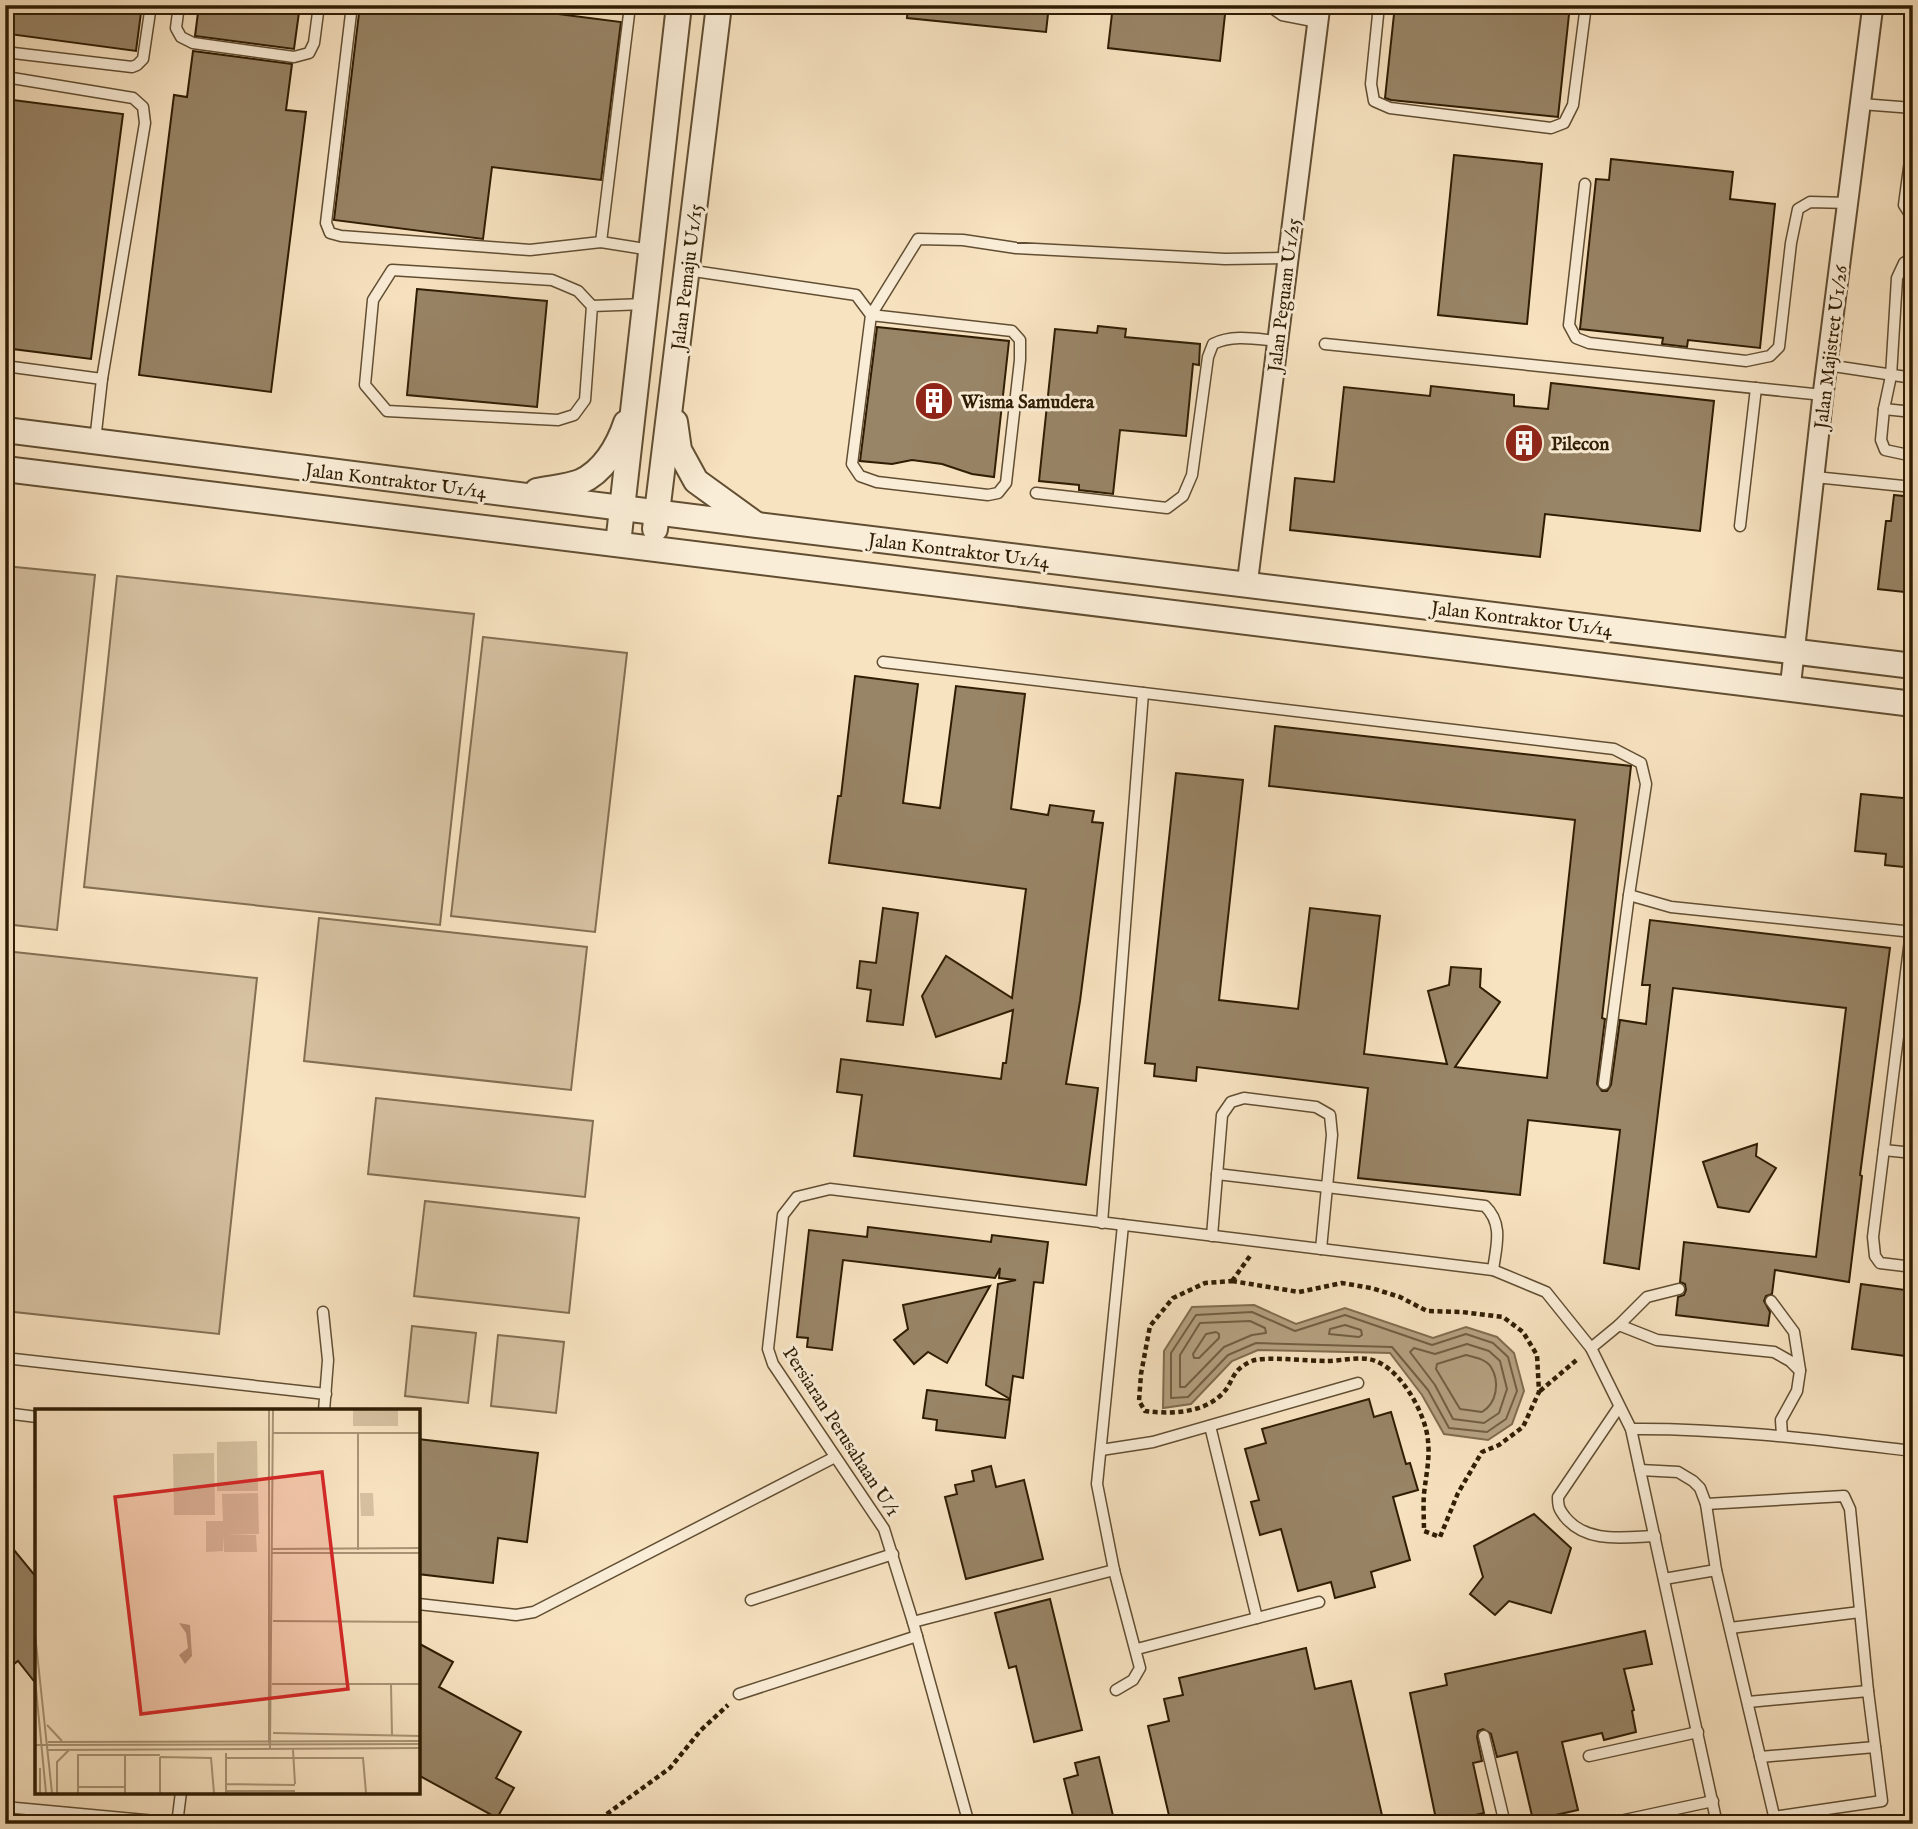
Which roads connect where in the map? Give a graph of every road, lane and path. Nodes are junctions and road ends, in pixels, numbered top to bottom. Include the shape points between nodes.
1 (151, 5) edge
2 (179, 5) edge
3 (319, 5) edge
4 (352, 5) edge
5 (624, 5) edge
6 (679, 5) edge
7 (719, 5) edge
8 (1268, 5) edge
9 (1379, 5) edge
10 (1586, 5) edge
11 (1873, 5) edge
12 (1319, 14) edge
13 (5, 52) edge
14 (5, 79) edge
15 (1861, 104) junction
16 (1913, 108) edge
17 (1913, 138) edge
18 (1585, 184) dead end
19 (1849, 202) junction
20 (1913, 219) edge
21 (601, 242) junction
22 (652, 251) junction
23 (1913, 257) edge
24 (1288, 258) junction
25 (686, 270) junction
26 (646, 304) junction
27 (592, 306) junction
28 (871, 314) junction
29 (1277, 341) junction
30 (1325, 344) dead end
31 (1827, 365) junction
32 (5, 366) edge
33 (1891, 376) junction
34 (1913, 378) edge
35 (102, 379) junction
36 (1756, 388) junction
37 (636, 390) junction
38 (671, 394) junction
39 (1823, 395) junction
40 (1884, 409) junction
41 (1913, 412) edge
42 (5, 430) edge
43 (94, 442) junction
44 (1913, 456) edge
45 (5, 469) edge
46 (1815, 477) junction
47 (1913, 487) edge
48 (1037, 493) dead end
49 (519, 495) junction
50 (622, 509) junction
51 (656, 513) junction
52 (757, 525) junction
53 (1740, 526) dead end
54 (618, 544) junction
55 (654, 548) junction
56 (1247, 585) junction
57 (1795, 651) junction
58 (883, 662) dead end
59 (1913, 666) edge
60 (1790, 689) junction
61 (1143, 693) junction
62 (1913, 704) edge
63 (1629, 895) junction
64 (1912, 932) edge
65 (1604, 1084) dead end
66 (1884, 1150) junction
67 (1913, 1153) edge
68 (1217, 1174) junction
69 (1327, 1189) junction
70 (1102, 1223) junction
71 (1122, 1225) junction
72 (1212, 1236) junction
73 (1266, 1243) junction
74 (1321, 1250) junction
75 (1913, 1267) edge
76 (1493, 1270) junction
77 (1231, 1281) dead end
78 (1679, 1289) dead end
79 (1771, 1301) dead end
80 (323, 1312) dead end
81 (1619, 1325) junction
82 (1591, 1348) junction
83 (5, 1358) edge
84 (1800, 1371) junction
85 (1358, 1383) dead end
86 (1539, 1392) dead end
87 (326, 1394) junction
88 (1619, 1407) junction
89 (324, 1409) edge
90 (5, 1413) edge
91 (35, 1417) edge
92 (1210, 1426) junction
93 (1631, 1429) junction
94 (1782, 1435) junction
95 (1101, 1450) junction
96 (1913, 1451) edge
97 (835, 1457) junction
98 (1640, 1470) junction
99 (1706, 1504) junction
100 (1654, 1536) junction
101 (893, 1554) junction
102 (1114, 1570) junction
103 (1716, 1570) junction
104 (1664, 1579) junction
105 (751, 1600) dead end
106 (1319, 1602) dead end
107 (420, 1605) edge
108 (1860, 1612) junction
109 (1257, 1618) junction
110 (913, 1622) junction
111 (1730, 1628) junction
112 (917, 1636) junction
113 (1137, 1649) junction
114 (1115, 1690) dead end
115 (1868, 1691) junction
116 (739, 1694) joint
117 (1748, 1702) junction
118 (1698, 1732) junction
119 (1484, 1736) dead end
120 (1875, 1747) junction
121 (1590, 1756) dead end
122 (1760, 1757) junction
123 (181, 1794) edge
124 (1713, 1801) junction
125 (5, 1807) edge
126 (1775, 1820) edge
127 (177, 1824) edge
128 (593, 1824) edge
129 (810, 1824) edge
130 (864, 1824) edge
131 (969, 1824) edge
132 (1505, 1824) edge
133 (1606, 1824) edge
134 (1717, 1824) edge

1 - 13 lane via 142,59 137,65
2 - 3 lane via 176,28 193,43 294,57 309,53 314,43
4 - 21 lane via 326,223 330,233 530,250
5 - 21 lane via 629,14
6 - 22 street, Jalan Pemaju U1/15
7 - 25 street, Jalan Pemaju U1/15
8 - 12 lane via 1282,15
9 - 10 lane via 1371,84 1374,101 1390,108 1551,128 1564,122 1573,105
11 - 15 street, Jalan Majistret U1/26
12 - 24 street, Jalan Peguam U1/25
14 - 35 lane via 133,98 143,107 145,122
15 - 16 lane
15 - 19 street, Jalan Majistret U1/26
17 - 20 lane via 1904,205
18 - 19 lane via 1569,325 1576,338 1746,361 1770,356 1779,347 1798,209 1810,202
19 - 31 street, Jalan Majistret U1/26
21 - 22 lane
22 - 26 street, Jalan Pemaju U1/15
23 - 33 lane via 1896,278
24 - 28 lane via 1225,259 918,239
24 - 29 street, Jalan Peguam U1/25
25 - 28 lane via 856,295
25 - 38 street, Jalan Pemaju U1/15
26 - 27 lane
26 - 37 street, Jalan Pemaju U1/15
27 - 27 lane via 578,291 552,280 392,270 373,300 365,385 387,411 558,421 574,415 585,400
28 - 28 lane via 852,464 860,476 877,482 998,493 1006,483 1020,340 1012,331
29 - 48 lane via 1236,338 1213,344 1192,475 1183,496 1167,508
29 - 56 street, Jalan Peguam U1/25
30 - 36 lane
31 - 33 lane
31 - 39 street, Jalan Majistret U1/26
32 - 35 lane
33 - 34 lane
33 - 40 lane
35 - 43 lane
36 - 39 lane
36 - 53 lane
37 - 49 street via 620,442 602,466 580,482
37 - 50 street, Jalan Pemaju U1/15
38 - 51 street, Jalan Pemaju U1/15
38 - 52 street via 678,450 696,481
39 - 46 street, Jalan Majistret U1/26
40 - 41 lane
40 - 44 lane via 1881,440 1885,450
42 - 43 street, Jalan Kontraktor U1/14
43 - 49 street, Jalan Kontraktor U1/14
45 - 54 street, Jalan Kontraktor U1/14
46 - 47 lane
46 - 57 street, Jalan Majistret U1/26
49 - 50 street, Jalan Kontraktor U1/14
50 - 51 street, Jalan Kontraktor U1/14
50 - 54 street, Jalan Pemaju U1/15
51 - 52 street, Jalan Kontraktor U1/14
51 - 55 street, Jalan Pemaju U1/15
52 - 56 street, Jalan Kontraktor U1/14
54 - 55 street, Jalan Kontraktor U1/14
55 - 60 street, Jalan Kontraktor U1/14
56 - 57 street, Jalan Kontraktor U1/14
57 - 59 street, Jalan Kontraktor U1/14
57 - 60 street, Jalan Majistret U1/26
58 - 61 lane
60 - 62 street, Jalan Kontraktor U1/14
61 - 63 lane via 1614,748 1641,762 1646,784
61 - 70 lane
63 - 64 lane via 1671,907
63 - 65 lane
64 - 66 lane
66 - 67 lane
66 - 75 lane via 1873,1237 1875,1256 1880,1262
68 - 69 lane
68 - 69 lane via 1222,1115 1231,1102 1244,1098 1316,1107 1330,1115
68 - 72 lane
69 - 74 lane
69 - 76 lane via 1485,1206 1495,1216 1497,1231
70 - 71 lane
70 - 97 lane, Persiaran Perusahaan U/1 via 830,1189 797,1197 783,1215 768,1349 773,1364
71 - 72 lane
71 - 95 lane
72 - 73 lane
73 - 74 lane
73 - 77 path
74 - 76 lane
76 - 82 lane via 1546,1292
78 - 81 lane via 1647,1297
79 - 84 lane via 1794,1332
80 - 87 lane
81 - 82 lane
81 - 84 lane via 1657,1340 1774,1352
82 - 86 path
82 - 88 lane
83 - 87 lane
84 - 94 lane via 1797,1391 1781,1420
85 - 92 lane
87 - 89 lane
88 - 93 lane
88 - 100 lane via 1558,1497 1558,1507 1573,1526 1595,1536
90 - 91 lane
92 - 95 lane
92 - 109 lane
93 - 94 lane
93 - 98 lane
94 - 96 lane
95 - 102 lane via 1097,1484
97 - 101 lane, Persiaran Perusahaan U/1 via 884,1529
97 - 107 lane via 534,1612 516,1615
98 - 99 lane via 1678,1472 1700,1488
98 - 100 lane
99 - 103 lane
99 - 108 lane via 1844,1496 1850,1509
100 - 104 lane
101 - 105 lane
101 - 110 lane, Persiaran Perusahaan U/1
102 - 110 lane
102 - 113 lane
103 - 104 lane
103 - 111 lane
104 - 118 lane
106 - 109 lane
108 - 111 lane
108 - 115 lane
109 - 113 lane
110 - 112 lane, Persiaran Perusahaan U/1
111 - 117 lane
112 - 116 lane
112 - 131 lane, Persiaran Perusahaan U/1
113 - 114 lane via 1140,1668 1133,1680
115 - 117 lane
115 - 120 lane
116 - 128 path via 670,1768
117 - 122 lane
118 - 121 lane
118 - 124 lane
119 - 132 lane
120 - 122 lane
120 - 126 lane via 1882,1801
122 - 126 lane
123 - 127 lane
124 - 133 lane
124 - 134 lane
125 - 127 lane
129 - 130 lane

